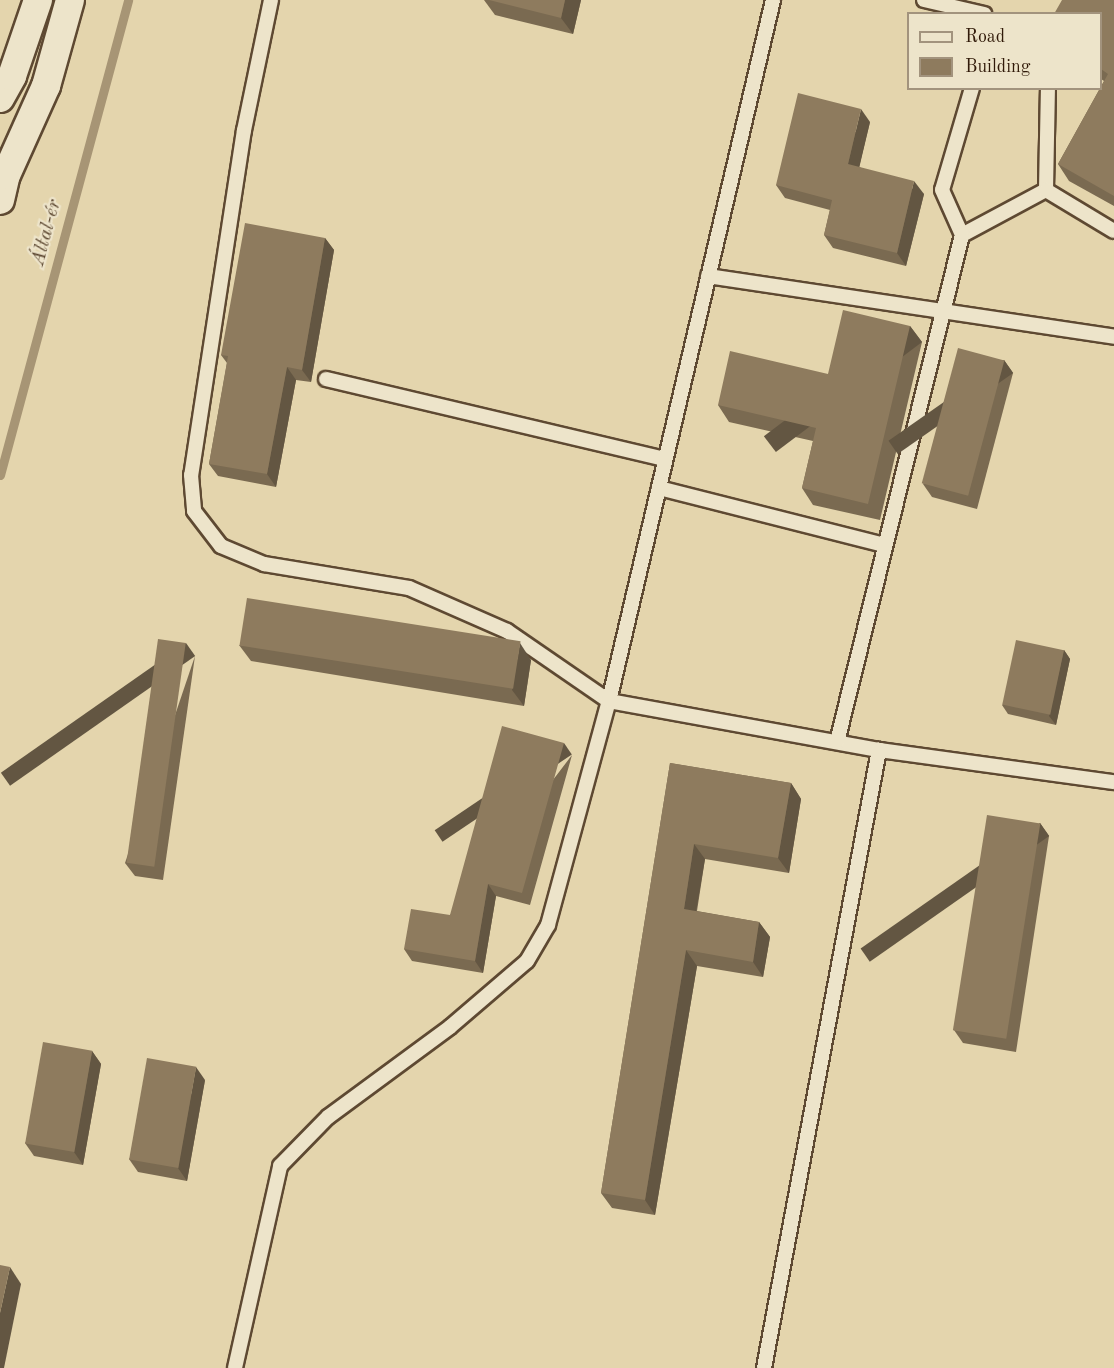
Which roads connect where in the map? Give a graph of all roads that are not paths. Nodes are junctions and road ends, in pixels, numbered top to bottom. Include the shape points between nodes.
1 (38, 0) edge
2 (70, 0) edge
3 (271, 0) edge
4 (773, 0) edge
5 (924, 0) edge
6 (975, 12) edge
7 (971, 90) edge
8 (1048, 90) edge
9 (0, 98) edge
10 (1046, 190) junction
11 (0, 200) edge
12 (1114, 231) edge
13 (962, 235) junction
14 (708, 276) junction
15 (943, 312) junction
16 (1114, 337) edge
17 (326, 379) dead end
18 (665, 459) junction
19 (658, 488) junction
20 (885, 546) junction
21 (609, 701) junction
22 (837, 742) junction
23 (879, 750) junction
24 (1114, 782) edge
25 (235, 1368) edge
26 (764, 1368) edge

1 - 9 street via 12,76
2 - 11 street via 46,86 6,175
3 - 21 lane via 244,130 191,475 194,511 221,546 264,564 409,588 507,631
4 - 14 lane
5 - 6 lane
7 - 13 lane via 942,190
8 - 10 lane
10 - 12 lane
10 - 13 lane
13 - 15 lane
14 - 15 lane
14 - 18 lane
15 - 16 lane
15 - 20 lane
17 - 18 lane
18 - 19 lane
19 - 20 lane
19 - 21 lane
20 - 22 lane
21 - 22 lane
21 - 25 lane via 548,925 526,961 450,1027 328,1117 280,1166
22 - 23 lane
23 - 24 lane
23 - 26 lane

